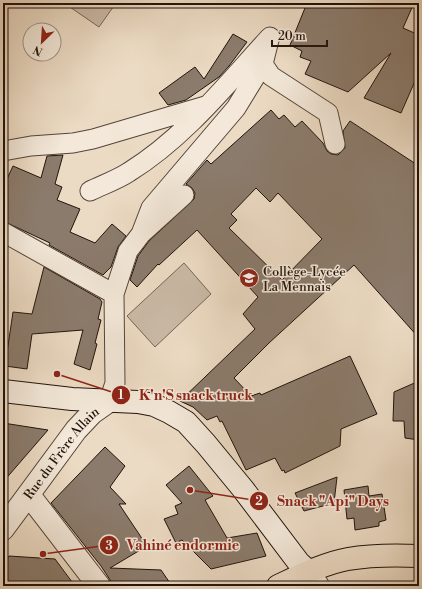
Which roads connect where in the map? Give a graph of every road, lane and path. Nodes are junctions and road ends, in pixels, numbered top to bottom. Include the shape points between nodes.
1 (263, 64) junction
2 (208, 105) junction
3 (334, 144) dead end
4 (3, 151) edge
5 (90, 191) dead end
6 (184, 195) dead end
7 (3, 232) edge
8 (141, 234) junction
9 (114, 294) junction
10 (3, 391) edge
11 (110, 401) junction
12 (29, 495) junction
13 (3, 529) edge
14 (419, 556) edge
15 (314, 579) edge
16 (99, 586) edge
17 (278, 586) edge

1 - 2 street via 270,37
1 - 3 street via 271,76 328,113
1 - 8 street via 236,108 151,208
2 - 4 street via 93,139
2 - 5 street via 169,143 128,173
6 - 8 street
7 - 9 street
8 - 9 street via 128,251
9 - 11 street via 115,383
10 - 11 main road via 72,400
11 - 12 main road, Rue du Frère Allain via 92,413 76,430
11 - 15 main road via 154,404 186,422
12 - 13 main road, Rue du Frère Allain
12 - 16 main road
14 - 15 main road via 346,559
15 - 17 main road

